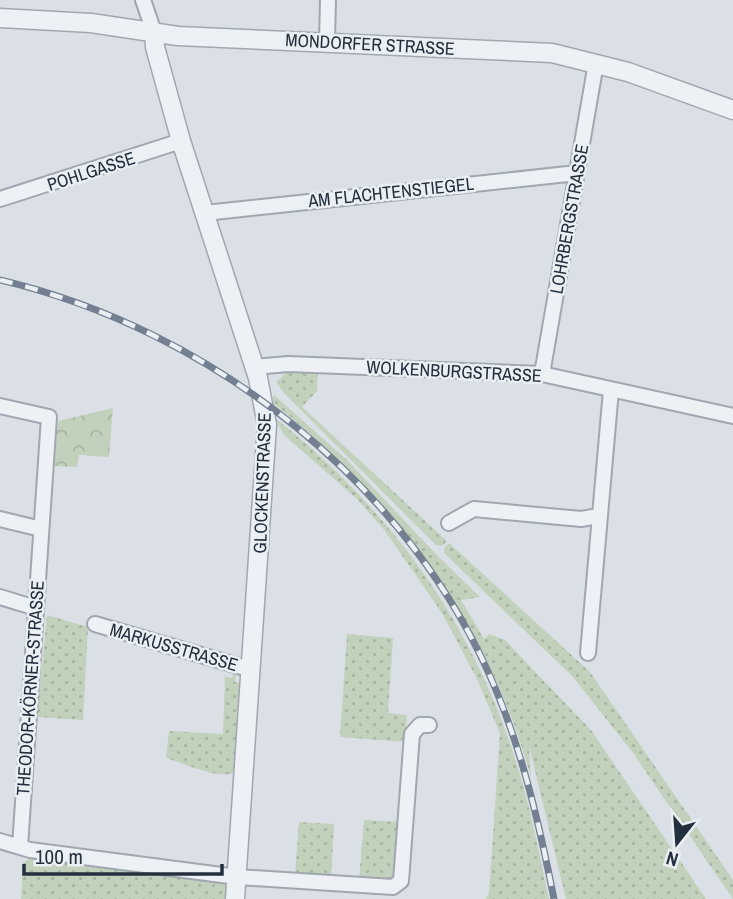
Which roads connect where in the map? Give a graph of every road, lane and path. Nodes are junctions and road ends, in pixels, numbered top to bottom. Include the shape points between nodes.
1 (143, 0) edge
2 (328, 0) edge
3 (0, 18) edge
4 (154, 32) junction
5 (327, 41) junction
6 (596, 63) junction
7 (733, 110) edge
8 (181, 141) junction
9 (577, 173) junction
10 (0, 200) edge
11 (205, 213) junction
12 (254, 367) junction
13 (542, 374) junction
14 (611, 390) junction
15 (0, 406) edge
16 (733, 416) edge
17 (599, 516) junction
18 (0, 519) edge
19 (449, 523) dead end
20 (41, 528) junction
21 (0, 597) edge
22 (36, 608) junction
23 (95, 624) dead end
24 (588, 653) dead end
25 (252, 670) junction
26 (429, 725) dead end
27 (0, 841) edge
28 (20, 847) junction
29 (237, 877) junction
30 (235, 899) edge

1 - 4 street, GLOCKENSTRASSE
2 - 5 street
3 - 4 street, MONDORFER STRASSE
4 - 5 street, MONDORFER STRASSE
4 - 8 street, GLOCKENSTRASSE
5 - 6 street, MONDORFER STRASSE via 552,53
6 - 7 street, MONDORFER STRASSE
6 - 9 street, LOHRBERGSTRASSE
8 - 10 street, POHLGASSE
8 - 11 street, GLOCKENSTRASSE
9 - 11 street, AM FLACHTENSTIEGEL
9 - 13 street, LOHRBERGSTRASSE
11 - 12 street, GLOCKENSTRASSE
12 - 13 street, WOLKENBURGSTRASSE via 288,364
12 - 25 street, GLOCKENSTRASSE via 267,425
13 - 14 street, WOLKENBURGSTRASSE
14 - 16 street, WOLKENBURGSTRASSE
14 - 17 street
15 - 20 street, THEODOR-KÖRNER-STRASSE via 49,417
17 - 19 street via 581,519 474,509
17 - 24 street
18 - 20 street
20 - 22 street, THEODOR-KÖRNER-STRASSE
21 - 22 street
22 - 28 street, THEODOR-KÖRNER-STRASSE
23 - 25 street, MARKUSSTRASSE
25 - 29 street, GLOCKENSTRASSE
26 - 29 street via 420,725 412,734 398,885 385,888
27 - 28 street
28 - 29 street
29 - 30 street, GLOCKENSTRASSE

